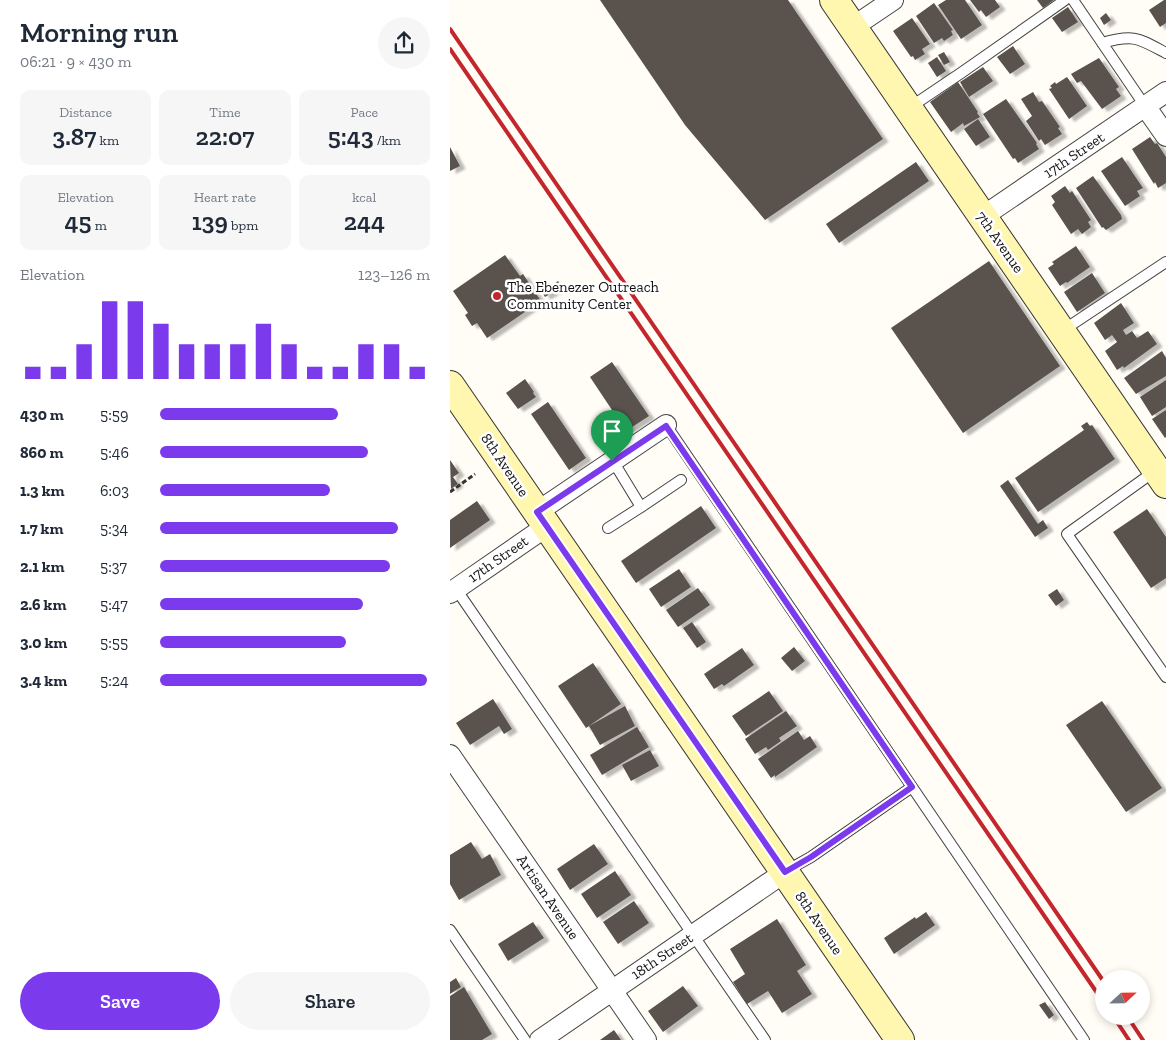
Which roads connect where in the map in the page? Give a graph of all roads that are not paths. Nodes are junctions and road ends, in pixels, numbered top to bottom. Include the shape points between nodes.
1 (834, 0) edge
2 (893, 0) edge
3 (1066, 0) edge
4 (1073, 0) edge
5 (853, 27) junction
6 (1102, 43) junction
7 (1166, 53) edge
8 (1166, 92) edge
9 (908, 108) junction
10 (1148, 110) junction
11 (1166, 136) edge
12 (982, 217) junction
13 (1166, 262) edge
14 (1061, 332) junction
15 (450, 385) edge
16 (666, 426) joint
17 (612, 461) junction
18 (1161, 477) edge
19 (681, 480) dead end
20 (641, 506) junction
21 (542, 519) junction
22 (608, 528) dead end
23 (453, 591) edge
24 (1166, 677) edge
25 (450, 755) edge
26 (912, 787) junction
27 (785, 872) junction
28 (450, 930) edge
29 (694, 935) junction
30 (612, 990) junction
31 (525, 1040) edge
32 (540, 1040) edge
33 (646, 1040) edge
34 (765, 1040) edge
35 (900, 1040) edge
36 (1084, 1040) edge

1 - 5 main road, 7th Avenue
2 - 5 street
3 - 9 lane
4 - 6 lane
5 - 9 main road, 7th Avenue
6 - 7 lane via 1122,37 1141,39
6 - 10 lane
8 - 10 street, 17th Street
9 - 12 main road, 7th Avenue
10 - 11 street
10 - 12 street, 17th Street
12 - 14 main road, 7th Avenue
13 - 14 lane
14 - 18 main road, 7th Avenue
15 - 21 main road, 8th Avenue
16 - 17 street, 17th Street
16 - 26 lane
17 - 20 lane
17 - 21 street, 17th Street
18 - 24 lane via 1066,534
19 - 20 lane
20 - 22 lane
21 - 23 street, 17th Street
21 - 27 main road, 8th Avenue
23 - 29 lane
25 - 30 street, Artisan Avenue
26 - 27 lane
26 - 36 lane
27 - 29 street, 18th Street
27 - 35 main road, 8th Avenue
28 - 31 lane
29 - 30 street, 18th Street
29 - 34 lane
30 - 32 street, 18th Street
30 - 33 street, Artisan Avenue

